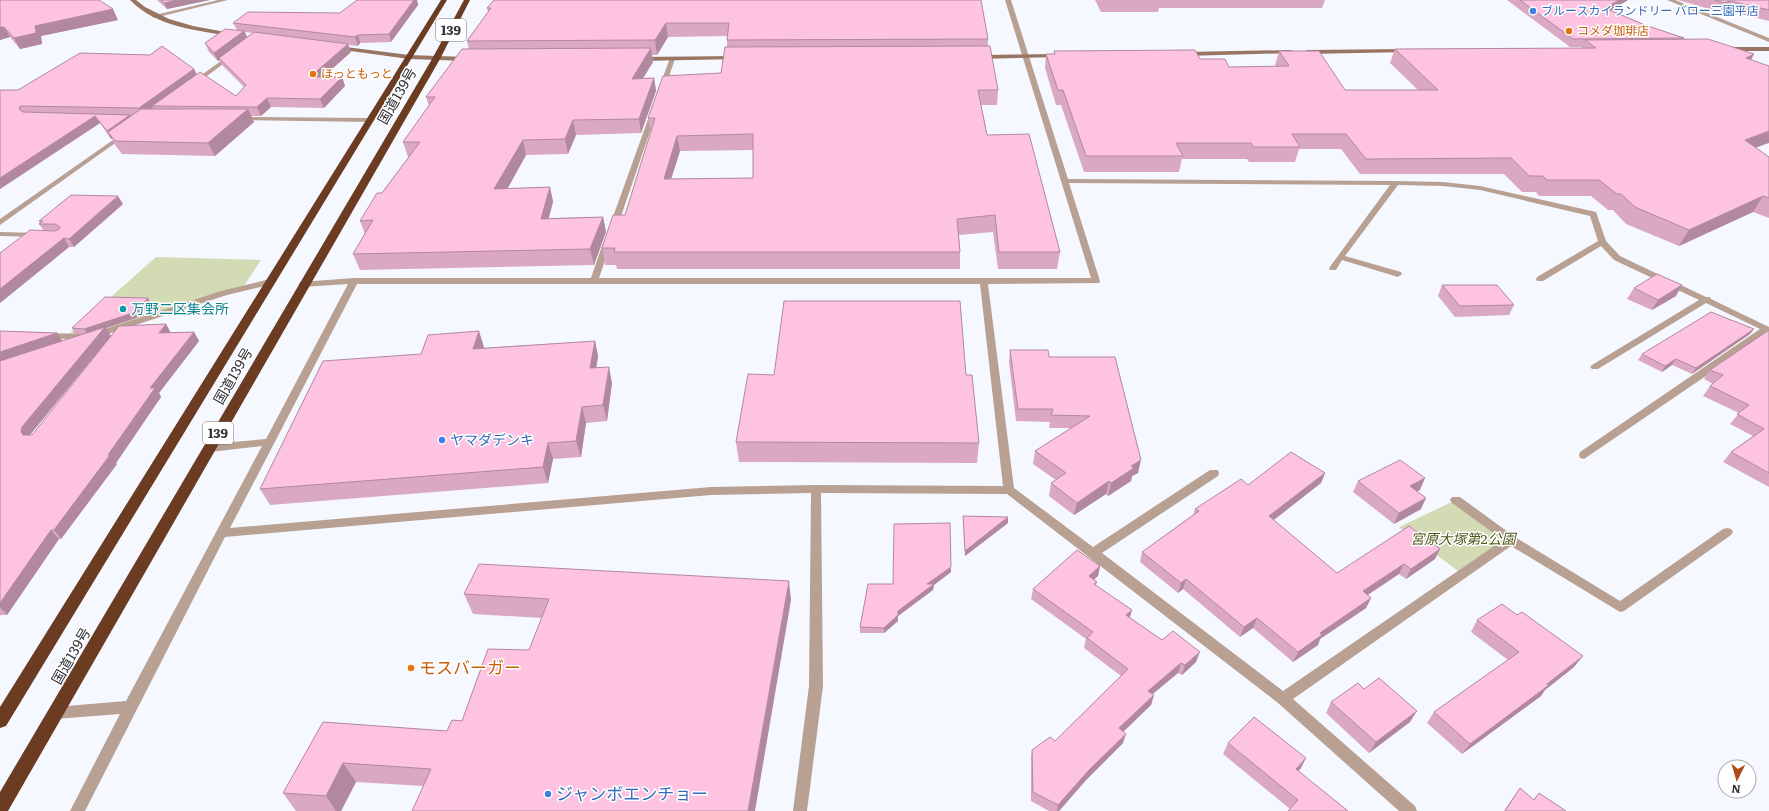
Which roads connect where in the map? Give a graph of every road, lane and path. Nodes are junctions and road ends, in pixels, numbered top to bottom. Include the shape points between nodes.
1 (132, 0) edge
2 (225, 0) edge
3 (444, 0) edge
4 (467, 0) edge
5 (1008, 0) edge
6 (1670, 0) edge
7 (154, 16) junction
8 (240, 36) edge
9 (1769, 40) edge
10 (332, 47) edge
11 (1714, 49) edge
12 (1769, 49) edge
13 (237, 51) edge
14 (1415, 51) edge
15 (1181, 54) edge
16 (1027, 56) junction
17 (1065, 56) edge
18 (409, 57) junction
19 (972, 57) edge
20 (743, 58) edge
21 (436, 59) junction
22 (475, 59) edge
23 (633, 59) edge
24 (672, 59) junction
25 (188, 87) edge
26 (231, 119) edge
27 (370, 120) junction
28 (133, 128) edge
29 (1066, 181) junction
30 (1396, 183) junction
31 (0, 223) edge
32 (0, 234) edge
33 (45, 235) edge
34 (1602, 242) junction
35 (1340, 257) junction
36 (1333, 268) dead end
37 (1398, 274) dead end
38 (1540, 279) dead end
39 (354, 281) junction
40 (594, 281) junction
41 (270, 282) junction
42 (984, 282) junction
43 (303, 284) junction
44 (1707, 299) junction
45 (125, 326) junction
46 (1768, 329) edge
47 (37, 335) edge
48 (90, 338) junction
49 (116, 338) edge
50 (68, 345) edge
51 (1595, 368) dead end
52 (268, 442) junction
53 (209, 448) junction
54 (1584, 455) dead end
55 (1214, 473) dead end
56 (816, 489) junction
57 (1008, 490) junction
58 (1456, 500) dead end
59 (1727, 532) dead end
60 (221, 533) junction
61 (1511, 540) junction
62 (1093, 553) junction
63 (1284, 699) junction
64 (130, 707) junction
65 (55, 713) junction
66 (0, 721) edge
67 (0, 808) edge
68 (77, 811) edge
69 (800, 811) edge
70 (1410, 811) edge

1 - 7 street
2 - 7 street
3 - 18 highway, 国道139号 / 139
4 - 21 highway, 国道139号 / 139
5 - 16 street
6 - 9 street
7 - 8 street via 201,30
10 - 18 street
11 - 12 street
13 - 25 street
14 - 15 street
16 - 17 street
16 - 19 street
16 - 29 street
18 - 21 street
18 - 27 highway, 国道139号 / 139
20 - 24 street
21 - 22 street
21 - 43 highway, 国道139号 / 139
23 - 24 street
24 - 40 street
26 - 27 street
27 - 41 highway, 国道139号 / 139
28 - 31 street
29 - 30 street
29 - 42 street via 1096,281
30 - 34 street via 1480,188 1593,214
30 - 35 street
32 - 33 street
34 - 38 street
34 - 44 street via 1617,258
35 - 36 street
35 - 37 street
39 - 40 street
39 - 43 street
39 - 52 street
40 - 42 street
41 - 45 street via 224,293
41 - 66 highway, 国道139号 / 139
42 - 57 street
43 - 53 highway, 国道139号 / 139
44 - 46 street
44 - 51 street
45 - 48 street
45 - 49 street
46 - 54 street
47 - 48 street
48 - 50 street
52 - 53 street
52 - 60 street
53 - 65 highway, 国道139号 / 139
55 - 62 street
56 - 57 street
56 - 60 street via 711,491
56 - 69 street via 816,686
57 - 62 street
58 - 61 street
59 - 61 street via 1620,607
60 - 64 street
61 - 63 street
62 - 63 street
63 - 70 street
64 - 65 street
64 - 68 street
65 - 67 highway, 国道139号 / 139

